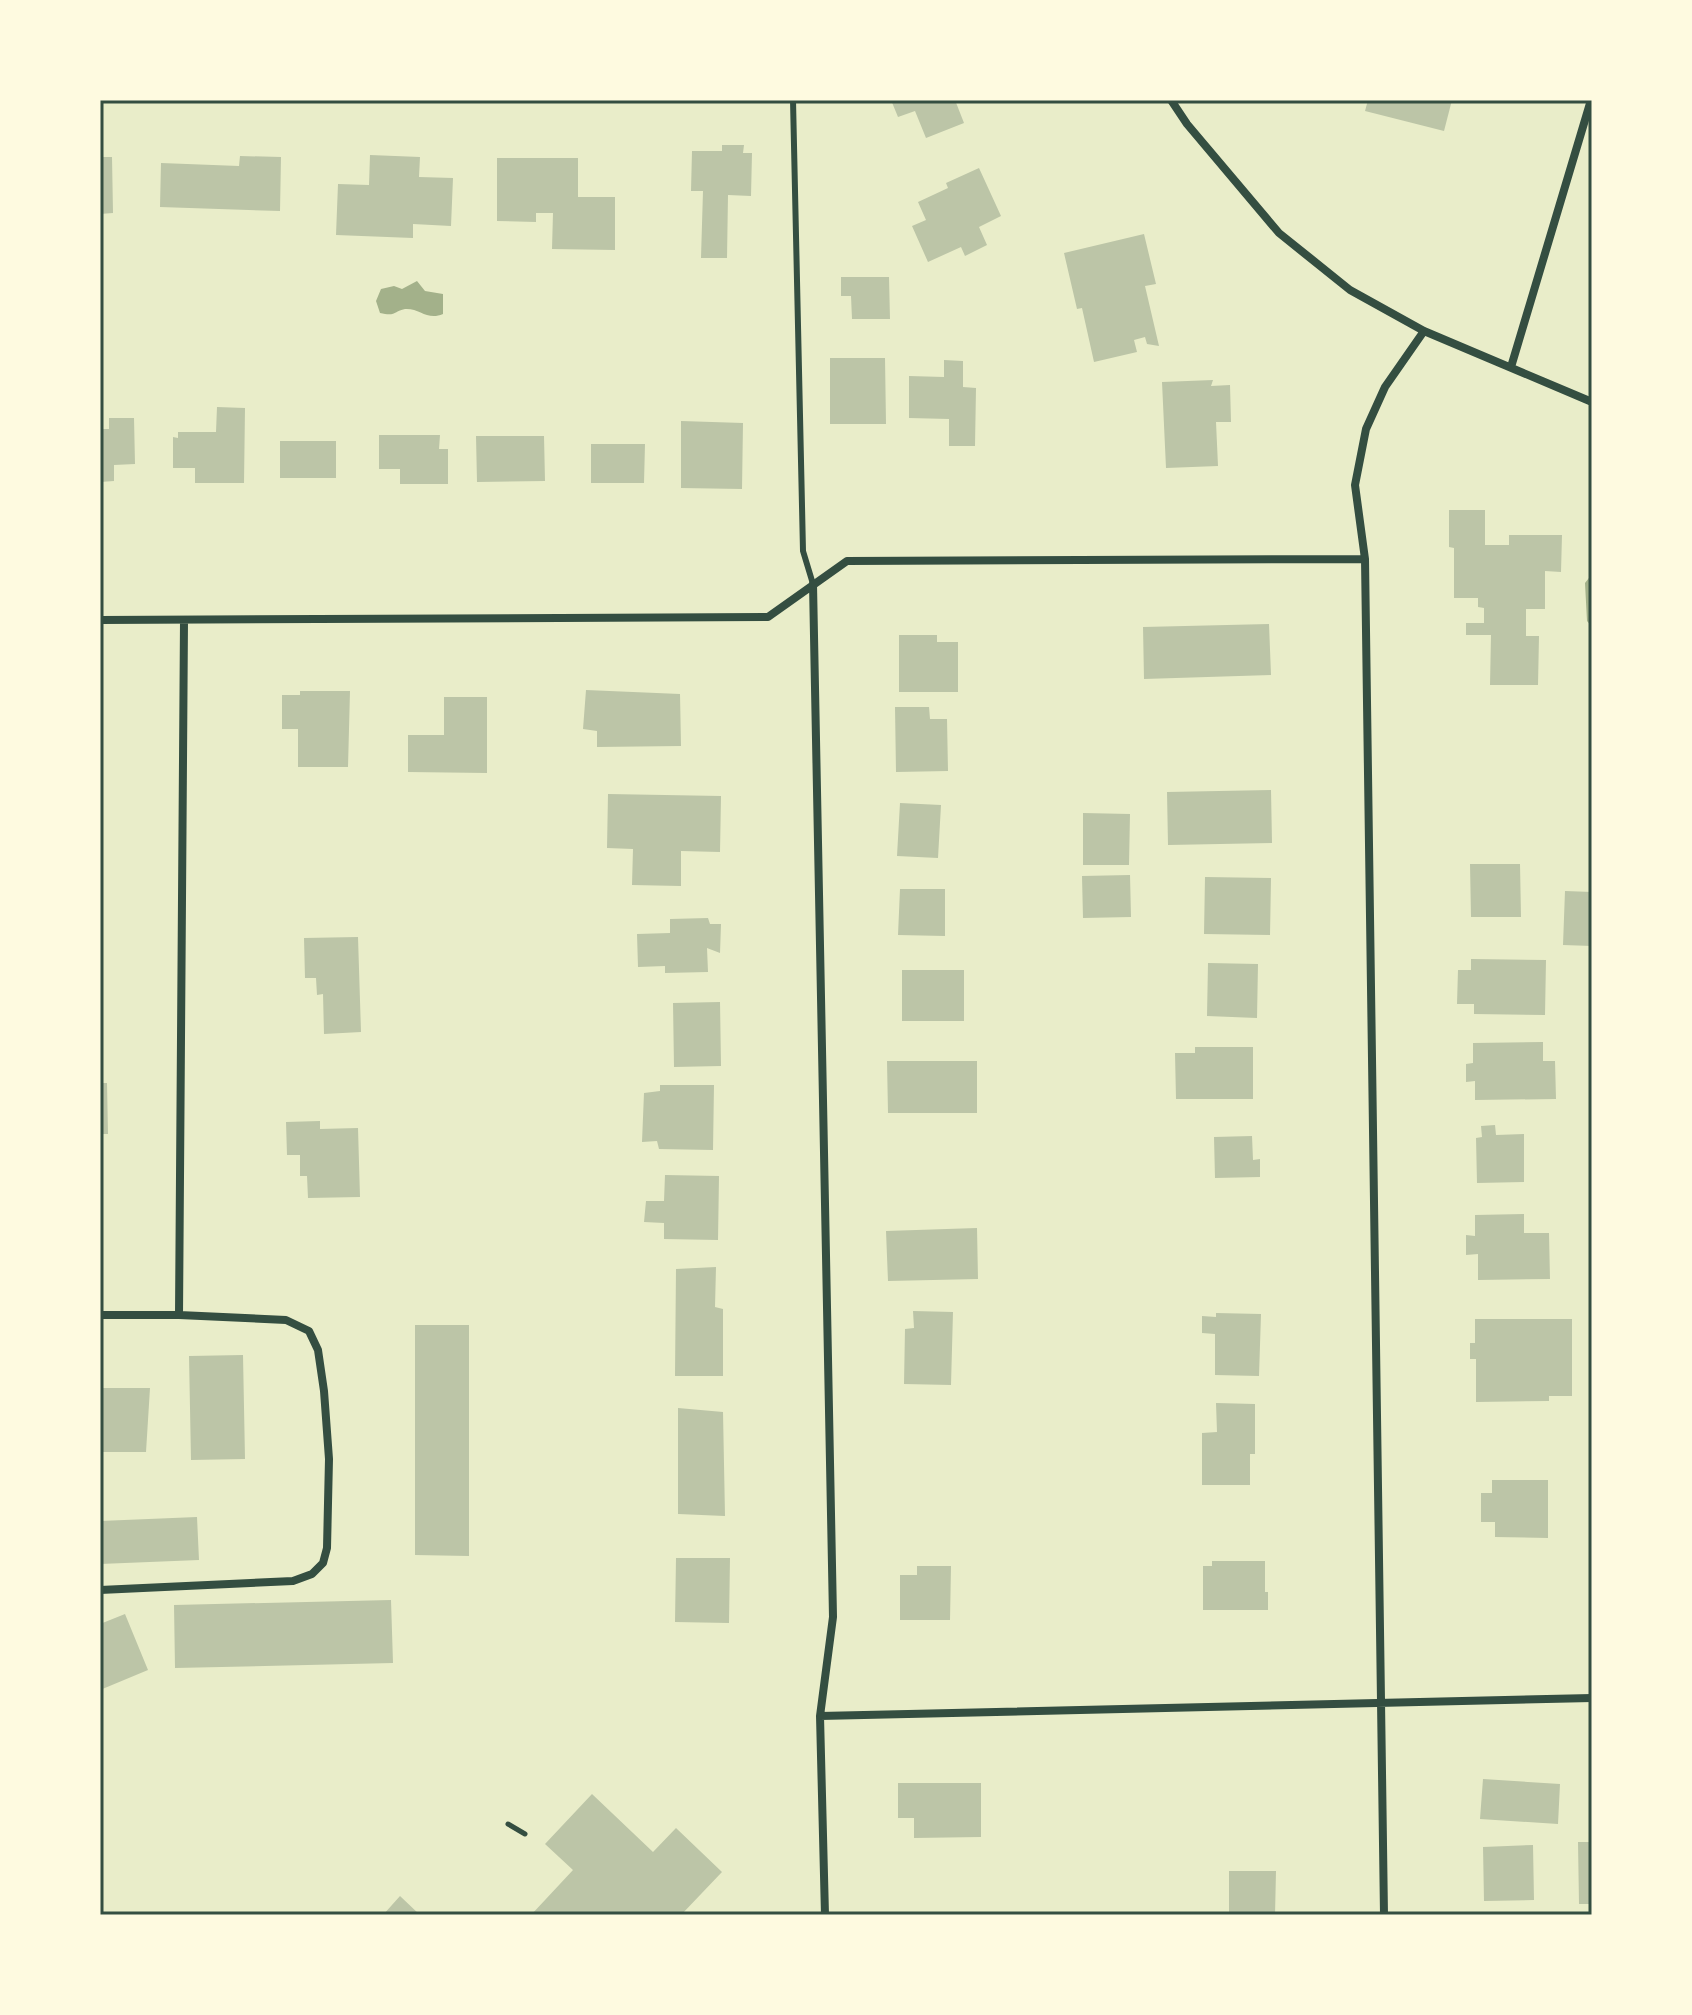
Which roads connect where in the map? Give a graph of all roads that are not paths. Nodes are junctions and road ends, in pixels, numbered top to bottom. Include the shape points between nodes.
1 (793, 100) edge
2 (1171, 100) edge
3 (1591, 100) edge
4 (1424, 331) junction
5 (1511, 367) junction
6 (1592, 402) edge
7 (1365, 559) junction
8 (813, 584) junction
9 (100, 620) edge
10 (184, 621) junction
11 (100, 1315) edge
12 (179, 1315) junction
13 (100, 1590) edge
14 (1592, 1698) edge
15 (1381, 1704) junction
16 (820, 1716) junction
17 (825, 1915) edge
18 (1384, 1915) edge

1 - 8 lane via 803,551
2 - 4 street via 1279,233 1350,290
3 - 5 street
4 - 5 street
4 - 7 street via 1385,387 1366,429 1355,485
5 - 6 street
7 - 8 street via 847,561
7 - 15 street
8 - 10 street via 768,617
8 - 16 street via 833,1617
9 - 10 street
10 - 12 street
11 - 12 street
12 - 13 street via 286,1320 309,1331 318,1350 329,1459 323,1563 293,1581
14 - 15 street
15 - 16 street
15 - 18 street
16 - 17 street

